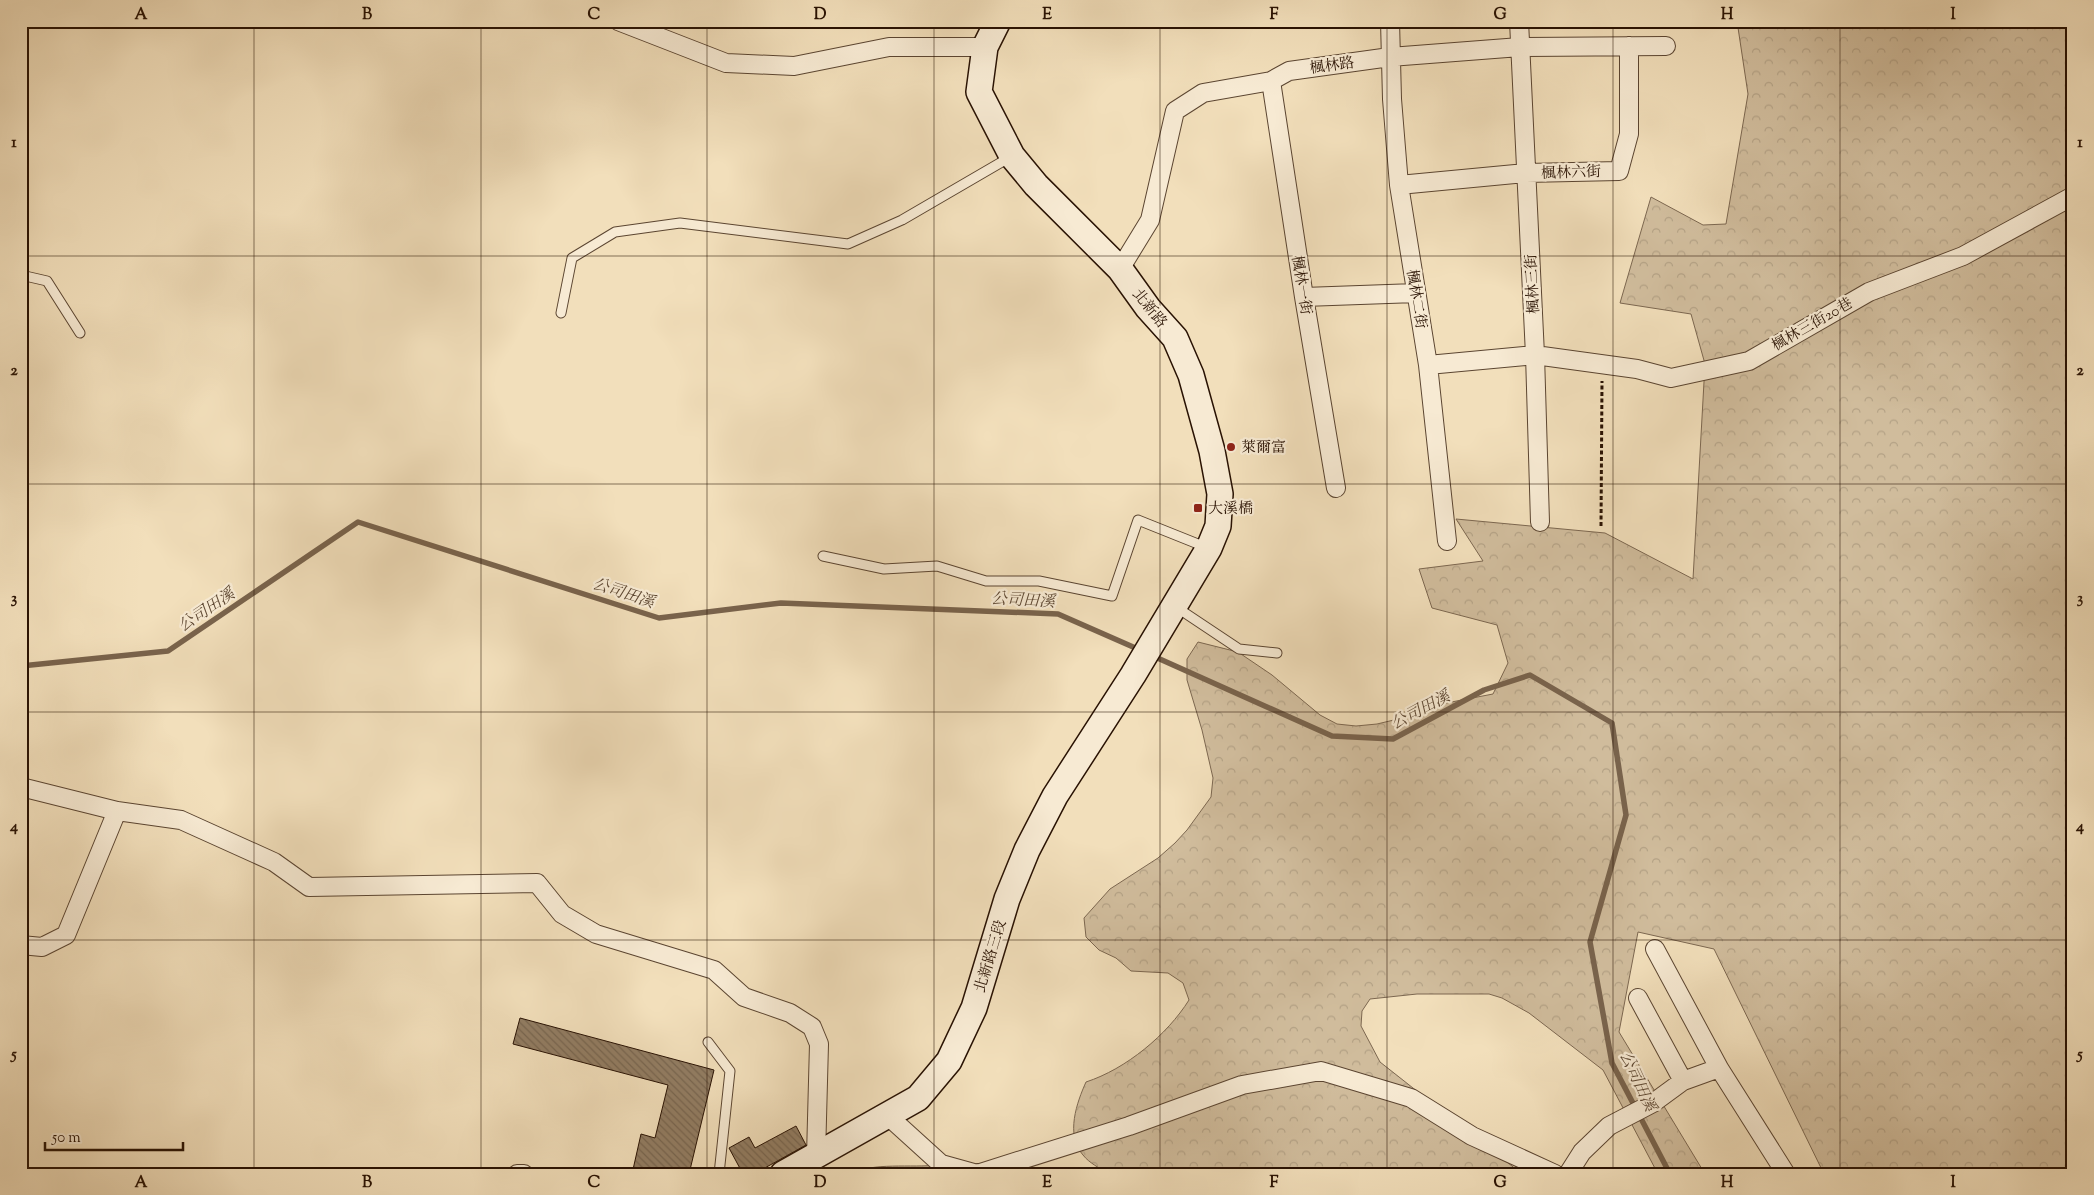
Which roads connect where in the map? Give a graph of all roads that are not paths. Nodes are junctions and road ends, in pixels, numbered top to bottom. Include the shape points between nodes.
1 (618, 21) edge
2 (998, 21) edge
3 (1390, 21) edge
4 (1519, 21) edge
5 (1629, 46) junction
6 (1666, 46) dead end
7 (1520, 47) junction
8 (985, 48) junction
9 (1390, 57) junction
10 (1271, 81) junction
11 (1012, 156) junction
12 (1526, 174) junction
13 (1398, 185) junction
14 (2073, 196) edge
15 (1120, 269) junction
16 (21, 274) edge
17 (1416, 293) junction
18 (1304, 297) junction
19 (561, 313) dead end
20 (80, 333) dead end
21 (1535, 355) junction
22 (1428, 365) junction
23 (1336, 488) dead end
24 (1540, 522) dead end
25 (1447, 541) dead end
26 (1209, 548) junction
27 (823, 556) dead end
28 (1174, 605) junction
29 (1278, 653) dead end
30 (1133, 675) joint
31 (21, 787) edge
32 (116, 810) junction
33 (21, 944) edge
34 (1655, 949) dead end
35 (1638, 998) dead end
36 (708, 1042) dead end
37 (1719, 1068) junction
38 (1683, 1081) junction
39 (887, 1115) junction
40 (816, 1156) junction
41 (517, 1174) edge
42 (524, 1174) edge
43 (719, 1174) edge
44 (783, 1174) edge
45 (977, 1174) edge
46 (1555, 1174) edge
47 (1568, 1174) edge
48 (1786, 1174) edge

1 - 8 street via 726,63 794,66 889,47
2 - 8 main road, 北新路
3 - 9 street, 楓林二街
4 - 7 street, 楓林三街
5 - 6 street, 楓林路
5 - 7 street, 楓林路
5 - 12 street, 楓林六街 via 1629,134 1619,171
7 - 9 street, 楓林路
7 - 12 street, 楓林三街
8 - 11 main road, 北新路 via 978,92
9 - 10 street, 楓林路 via 1289,71
9 - 13 street, 楓林二街
10 - 15 street, 楓林路 via 1203,93 1174,111 1150,220
10 - 18 street, 楓林一街
11 - 15 main road, 北新路 via 1036,185
11 - 19 lane via 902,220 848,244 680,223 615,232 572,258
12 - 13 street, 楓林六街
12 - 21 street, 楓林三街
13 - 17 street, 楓林二街
14 - 21 street, 楓林三街20巷 via 1963,256 1869,292 1749,361 1671,378 1637,369
15 - 26 main road, 北新路 via 1174,338 1191,374 1220,494 1218,526
16 - 20 lane via 47,281
17 - 18 street
17 - 22 street, 楓林二街
18 - 23 street, 楓林一街
21 - 22 street, 楓林三街20巷
21 - 24 street, 楓林三街
22 - 25 street, 楓林二街
26 - 27 lane via 1138,520 1112,596 1039,581 986,581 937,566 884,569
26 - 28 main road, 北新路
28 - 29 lane via 1239,649
28 - 30 main road, 北新路
30 - 39 main road, 北新路三段 via 1055,796 1027,850 1007,899 974,1008 949,1061 918,1098
31 - 32 street
32 - 33 street via 66,935 42,947
32 - 40 street via 181,820 274,862 310,887 537,883 562,914 596,934 714,970 744,997 790,1012 812,1027 819,1044
34 - 37 street
35 - 38 street
36 - 43 lane via 730,1071
37 - 38 street
37 - 48 street
38 - 47 street via 1609,1126 1582,1152
39 - 40 main road, 北新路三段
39 - 45 street via 941,1164
40 - 44 main road, 北新路三段
41 - 42 street
45 - 46 street via 1129,1126 1242,1084 1321,1071 1411,1098 1472,1136

